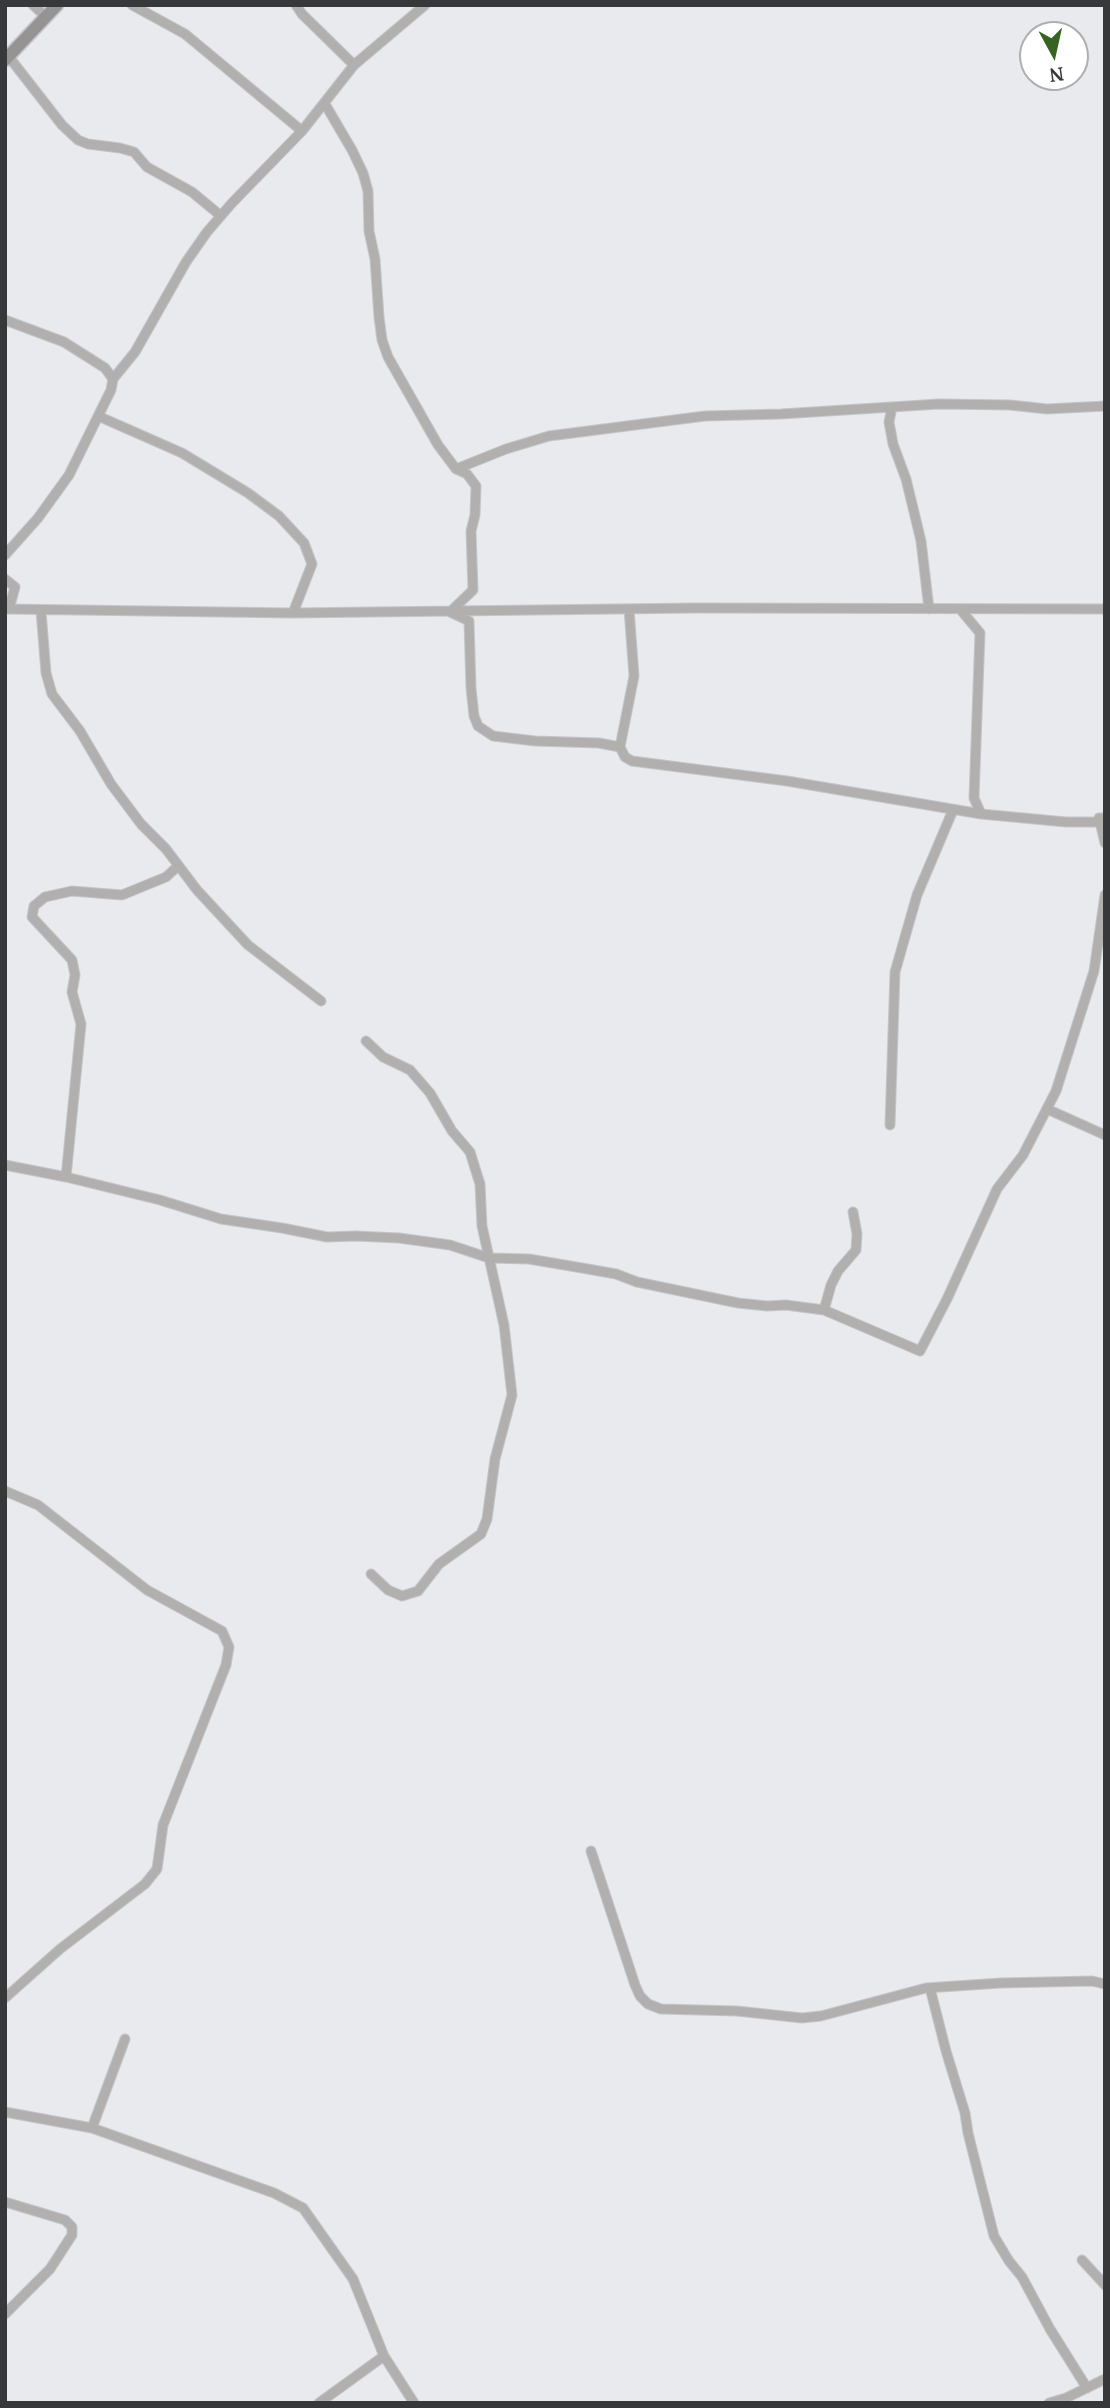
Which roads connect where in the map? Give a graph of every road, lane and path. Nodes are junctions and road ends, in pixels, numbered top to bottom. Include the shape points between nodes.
1 (33, 5) edge
2 (57, 5) edge
3 (132, 5) edge
4 (296, 5) edge
5 (425, 5) edge
6 (46, 17) junction
7 (7, 58) edge
8 (354, 65) junction
9 (325, 104) junction
10 (302, 131) junction
11 (221, 216) junction
12 (5, 320) edge
13 (114, 379) junction
14 (1105, 406) edge
15 (892, 407) junction
16 (98, 416) junction
17 (456, 469) junction
18 (5, 555) edge
19 (5, 579) edge
20 (7, 609) edge
21 (629, 609) junction
22 (929, 609) junction
23 (960, 609) junction
24 (1105, 609) edge
25 (41, 611) junction
26 (450, 612) junction
27 (293, 613) junction
28 (620, 747) junction
29 (975, 799) junction
30 (958, 811) junction
31 (981, 814) junction
32 (1102, 818) edge
33 (1105, 843) edge
34 (178, 866) junction
35 (1105, 895) edge
36 (321, 1001) dead end
37 (366, 1041) dead end
38 (1046, 1110) junction
39 (890, 1125) dead end
40 (1105, 1135) edge
41 (5, 1165) edge
42 (66, 1177) junction
43 (853, 1212) dead end
44 (489, 1258) junction
45 (824, 1310) junction
46 (5, 1491) edge
47 (371, 1574) dead end
48 (592, 1852) dead end
49 (1105, 1984) edge
50 (930, 1988) junction
51 (5, 1998) edge
52 (125, 2039) dead end
53 (5, 2112) edge
54 (92, 2127) junction
55 (5, 2202) edge
56 (1082, 2260) dead end
57 (1105, 2285) edge
58 (5, 2314) edge
59 (384, 2356) junction
60 (1105, 2379) edge
61 (1087, 2388) junction
62 (320, 2403) edge
63 (414, 2403) edge
64 (1049, 2403) edge

1 - 6 street
2 - 6 street
3 - 10 street via 186,34
4 - 8 street
5 - 8 street
6 - 7 street
7 - 11 street via 78,140 134,152 147,167 192,192
8 - 9 street
9 - 10 street
9 - 17 street via 352,150 368,191 382,340 388,357
10 - 11 street
11 - 13 street via 186,262 135,352
12 - 13 street via 64,342
13 - 16 street
14 - 15 street
15 - 17 street via 705,416 549,436
15 - 22 street via 892,444 922,541
16 - 18 street via 69,475
16 - 27 street via 181,453 279,516 303,543 312,564
17 - 26 street via 476,486 471,531 473,590
19 - 20 street via 15,587
20 - 25 street
21 - 22 street
21 - 26 street
21 - 28 street via 634,676
22 - 23 street
23 - 24 street
23 - 29 street via 980,632
25 - 27 street
25 - 34 street via 52,694 111,784
26 - 27 street
26 - 28 street via 470,621 474,716 485,732
28 - 30 street via 632,761 787,781
29 - 30 street
29 - 31 street
30 - 31 street
30 - 39 street via 917,895 895,972
31 - 32 street via 1066,822 1098,822
32 - 33 street
34 - 36 street via 248,946
34 - 42 street via 166,877 122,894 72,891 45,897 34,906 32,917 72,960 72,992 81,1024
35 - 38 street via 1094,971
37 - 44 street via 383,1057 410,1070 470,1152 480,1184
38 - 40 street
38 - 45 street via 1023,1155 997,1189 920,1351
41 - 42 street
42 - 44 street via 221,1219 327,1237 399,1238 450,1245
43 - 45 street via 856,1250 831,1284
44 - 45 street via 529,1259 616,1274 738,1303
44 - 47 street via 505,1325 512,1395 495,1459 487,1519 481,1534 439,1564 418,1591 402,1596
46 - 51 street via 38,1505 147,1590 222,1632 229,1647 163,1825 157,1869 145,1884
48 - 50 street via 635,1985 648,2004 661,2009 802,2018
49 - 50 street
50 - 61 street via 994,2236
52 - 54 street
53 - 54 street
54 - 59 street via 274,2193 303,2208 353,2279
55 - 58 street via 65,2220 72,2227 72,2235 50,2269
56 - 57 street
59 - 62 street
59 - 63 street
60 - 61 street
61 - 64 street

